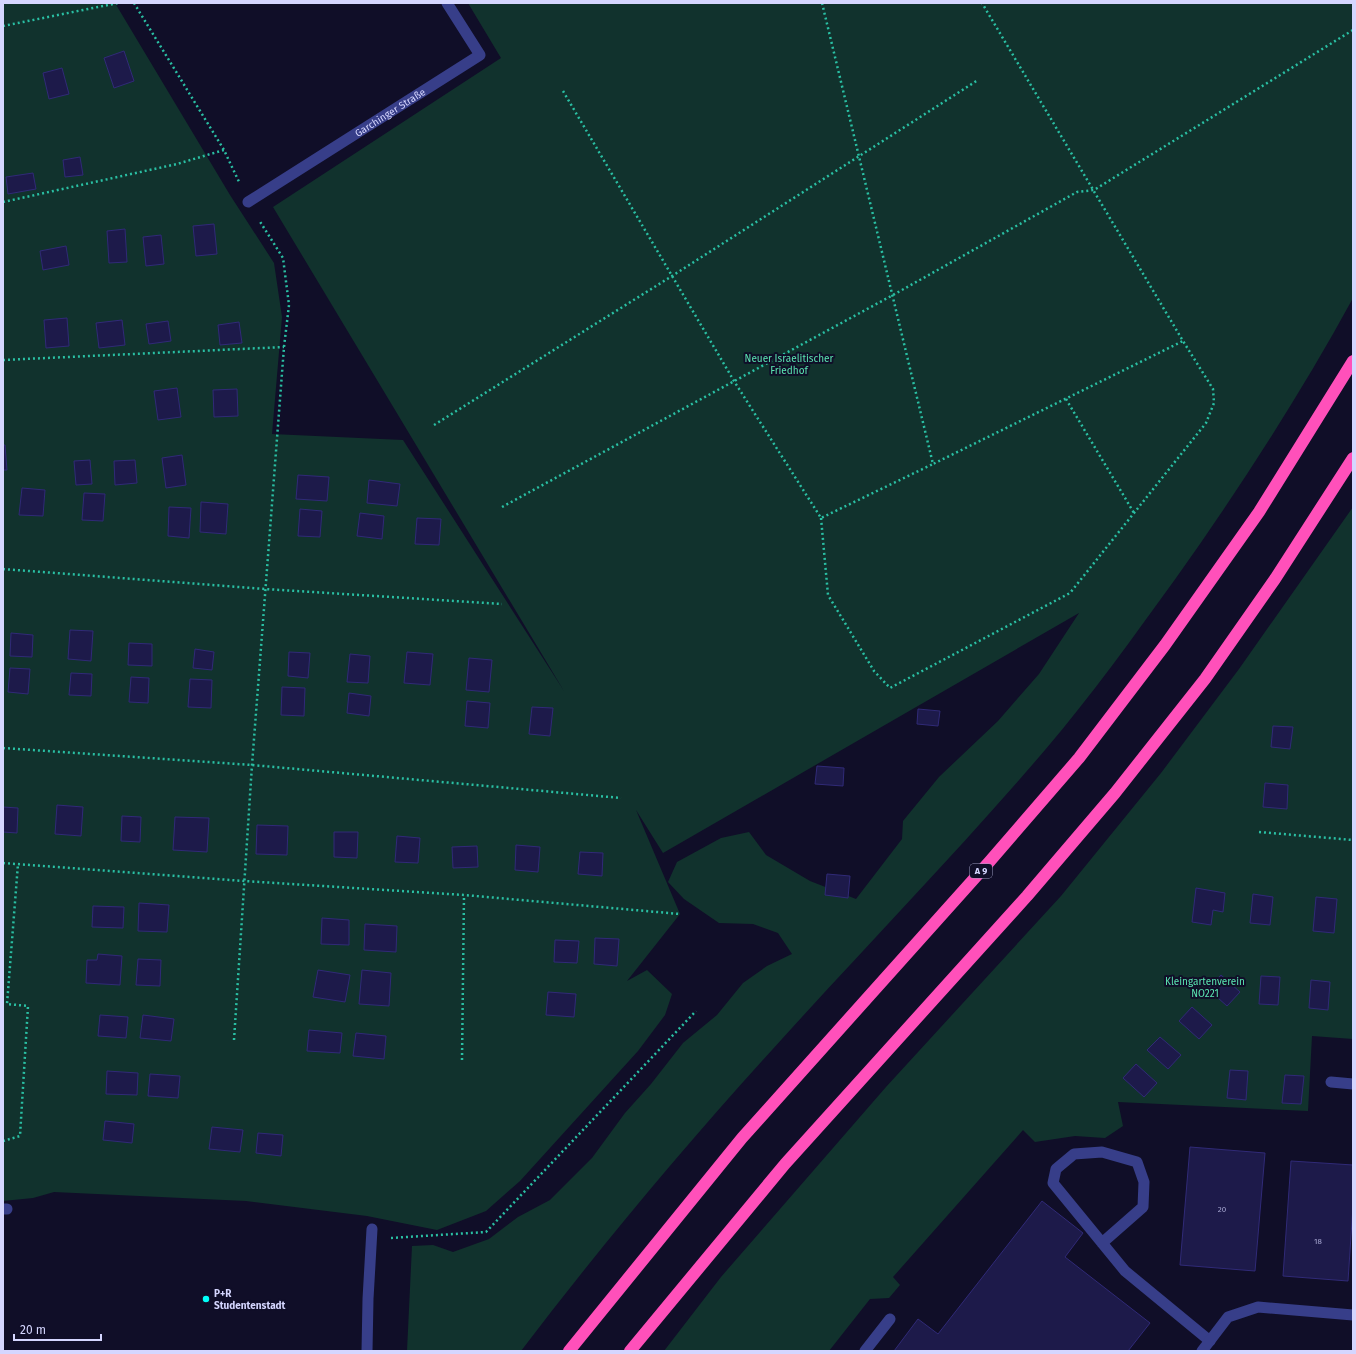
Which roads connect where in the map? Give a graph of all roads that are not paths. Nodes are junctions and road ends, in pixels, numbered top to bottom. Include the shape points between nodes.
1 (448, 3) edge
2 (248, 202) road end
3 (1353, 361) edge
4 (1353, 458) edge
5 (1331, 1082) dead end
6 (1353, 1084) edge
7 (372, 1229) dead end
8 (1102, 1243) junction
9 (1353, 1315) edge
10 (890, 1319) dead end
11 (1210, 1341) junction
12 (367, 1351) edge
13 (569, 1351) edge
14 (630, 1351) edge
15 (865, 1351) edge
16 (1202, 1351) edge

1 - 2 street, Garchinger Straße via 480,55
3 - 13 highway, A 9 via 1254,518 1165,645 1079,758 742,1138
4 - 14 highway via 1205,679 1115,793 1027,896 785,1164
5 - 6 street
7 - 12 street
8 - 8 street via 1143,1207 1144,1182 1137,1162 1102,1152 1074,1154 1056,1169 1053,1183
8 - 11 street via 1125,1271
9 - 11 street via 1258,1307 1228,1317
10 - 15 street
11 - 16 street

